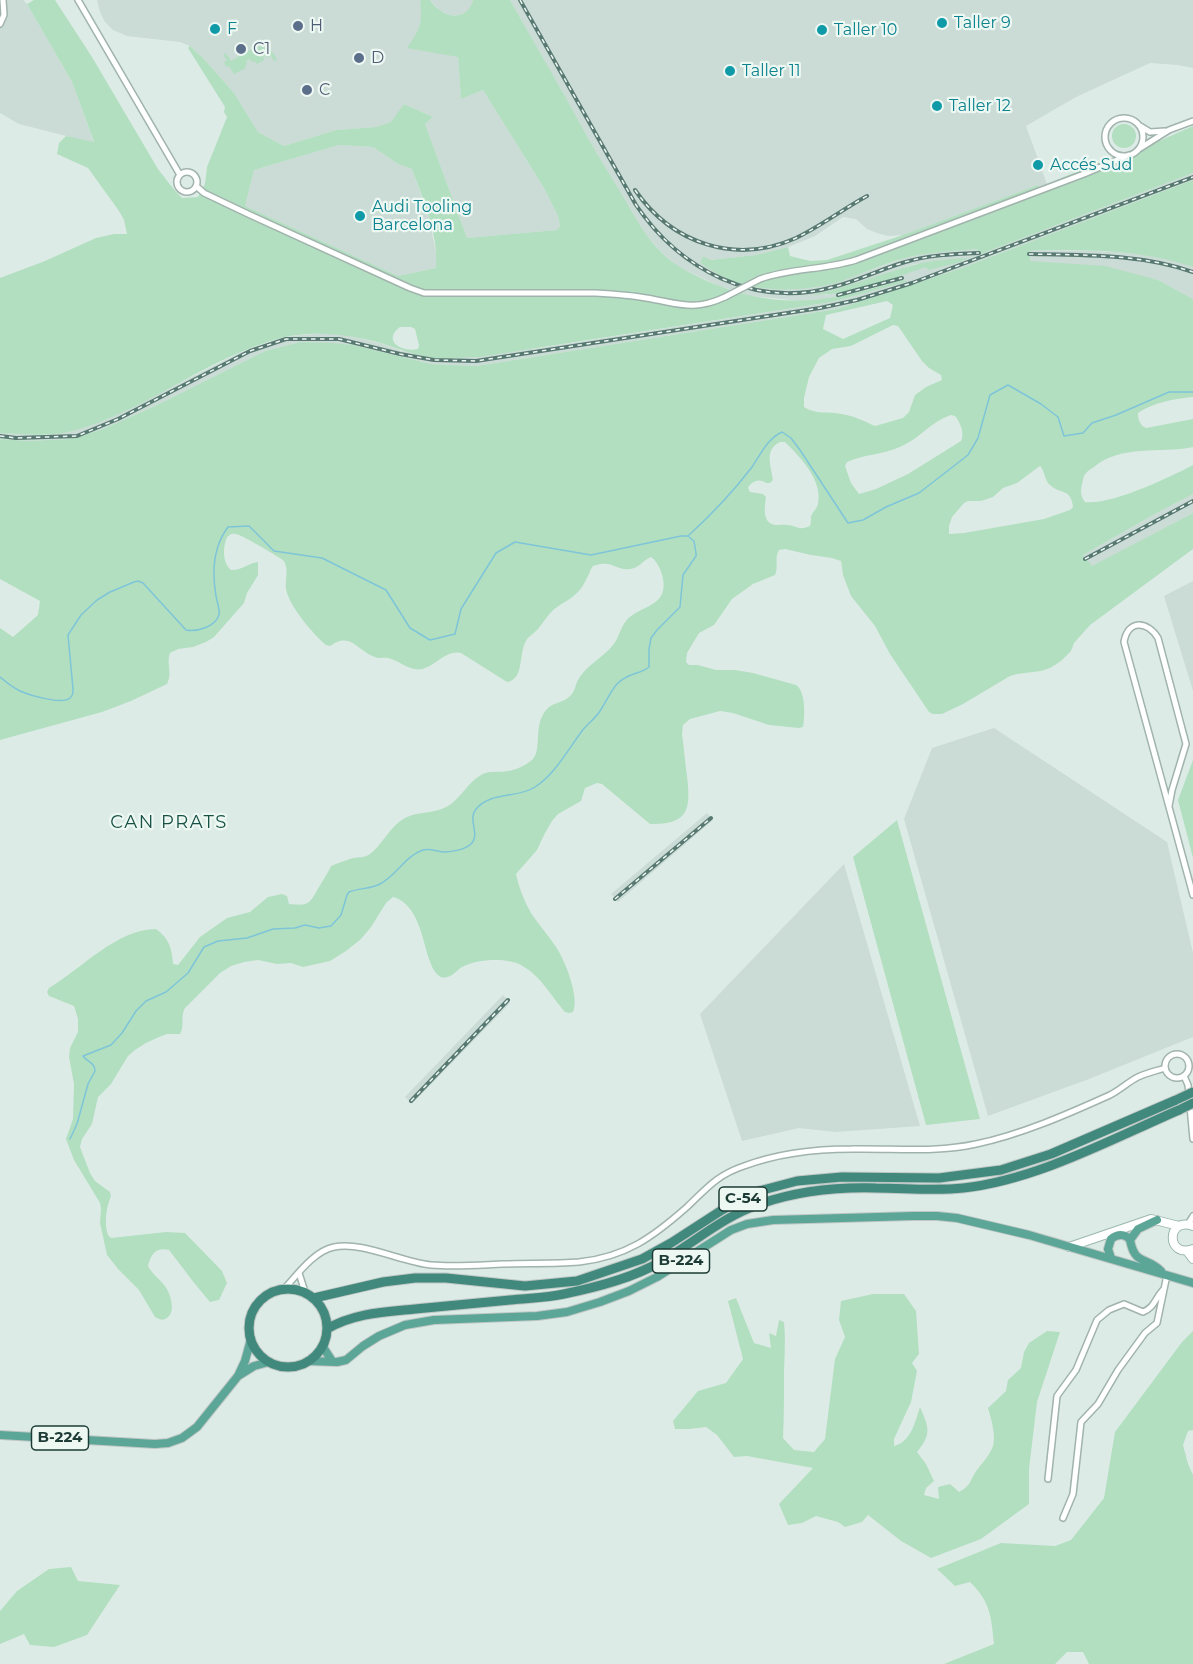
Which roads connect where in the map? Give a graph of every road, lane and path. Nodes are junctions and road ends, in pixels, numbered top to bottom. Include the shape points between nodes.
1 (3, 0) edge
2 (78, 0) edge
3 (0, 24) edge
4 (1193, 121) edge
5 (1137, 123) junction
6 (1169, 130) junction
7 (1109, 148) junction
8 (1132, 153) junction
9 (1099, 167) junction
10 (180, 175) junction
11 (196, 186) junction
12 (1169, 806) junction
13 (1190, 876) edge
14 (1193, 895) edge
15 (1190, 1057) edge
16 (1165, 1068) junction
17 (1184, 1076) junction
18 (1193, 1092) edge
19 (1193, 1103) edge
20 (1193, 1139) edge
21 (1193, 1216) edge
22 (1160, 1221) junction
23 (1190, 1225) edge
24 (1179, 1226) junction
25 (1172, 1236) junction
26 (1130, 1240) junction
27 (1069, 1247) junction
28 (1190, 1250) edge
29 (1111, 1258) junction
30 (1193, 1259) edge
31 (299, 1274) junction
32 (1165, 1274) junction
33 (1191, 1283) edge
34 (284, 1289) junction
35 (1164, 1289) junction
36 (305, 1292) junction
37 (314, 1298) junction
38 (327, 1329) junction
39 (251, 1339) junction
40 (322, 1347) junction
41 (308, 1361) junction
42 (332, 1361) junction
43 (270, 1362) junction
44 (238, 1376) junction
45 (0, 1435) edge
46 (1048, 1479) dead end
47 (1063, 1518) dead end

1 - 3 street
2 - 10 street
4 - 6 street
5 - 6 street via 1150,132
5 - 7 street via 1125,118 1113,122 1105,137
5 - 8 street via 1143,138
6 - 8 street
7 - 8 street via 1118,154
7 - 9 street via 1109,157
8 - 9 street
9 - 11 street, bridge via 849,262 784,272 709,304 686,306 603,293 424,293 248,214
10 - 11 street via 192,174
10 - 11 street via 180,189 189,192
12 - 12 street via 1186,744 1159,640 1152,628 1142,625 1132,628 1124,642
12 - 13 street
13 - 14 street
15 - 16 street via 1172,1054
15 - 17 street
16 - 17 street via 1173,1077
16 - 31 street via 1013,1134 973,1145 814,1151 744,1166 716,1179 646,1240 595,1259 432,1265 356,1246 335,1247 313,1258
17 - 20 street
18 - 37 highway, C-54 / C-54, bridge via 1051,1154 1001,1170 939,1178 830,1178 759,1191 642,1259 577,1281 525,1286 415,1278
19 - 38 highway, C-54 / C-54, bridge via 1034,1171 999,1182 962,1188 828,1189 801,1194 735,1215 660,1262 594,1287 543,1297 382,1312 354,1317
21 - 23 street
22 - 24 main road
22 - 25 main road
22 - 26 main road via 1138,1229
22 - 27 main road via 1151,1219
23 - 24 main road
24 - 25 main road
25 - 28 main road via 1176,1247
26 - 29 main road via 1125,1235 1111,1239
26 - 32 main road via 1135,1256
27 - 29 main road, B-224
27 - 42 main road, B-224 via 988,1224 937,1216 747,1224 657,1277 600,1302 537,1316 434,1320 405,1325 379,1336 346,1360
28 - 30 main road
29 - 32 main road, B-224
31 - 34 street
31 - 36 street
32 - 33 main road, B-224
32 - 35 street
34 - 36 highway
34 - 39 highway, B-224 via 263,1298 256,1306 249,1328
35 - 46 street via 1151,1308 1143,1312 1124,1304 1097,1320 1076,1370 1057,1396
35 - 47 street via 1157,1323 1145,1333 1098,1404 1081,1422 1073,1494
36 - 37 highway
37 - 38 highway via 322,1307
38 - 40 highway
39 - 43 highway via 261,1356
39 - 44 main road, B-224
40 - 41 highway
40 - 42 main road
41 - 42 main road, B-224
41 - 43 highway, B-224 via 289,1367
43 - 44 main road, B-224
44 - 45 main road, B-224 via 192,1431 175,1441 155,1444

